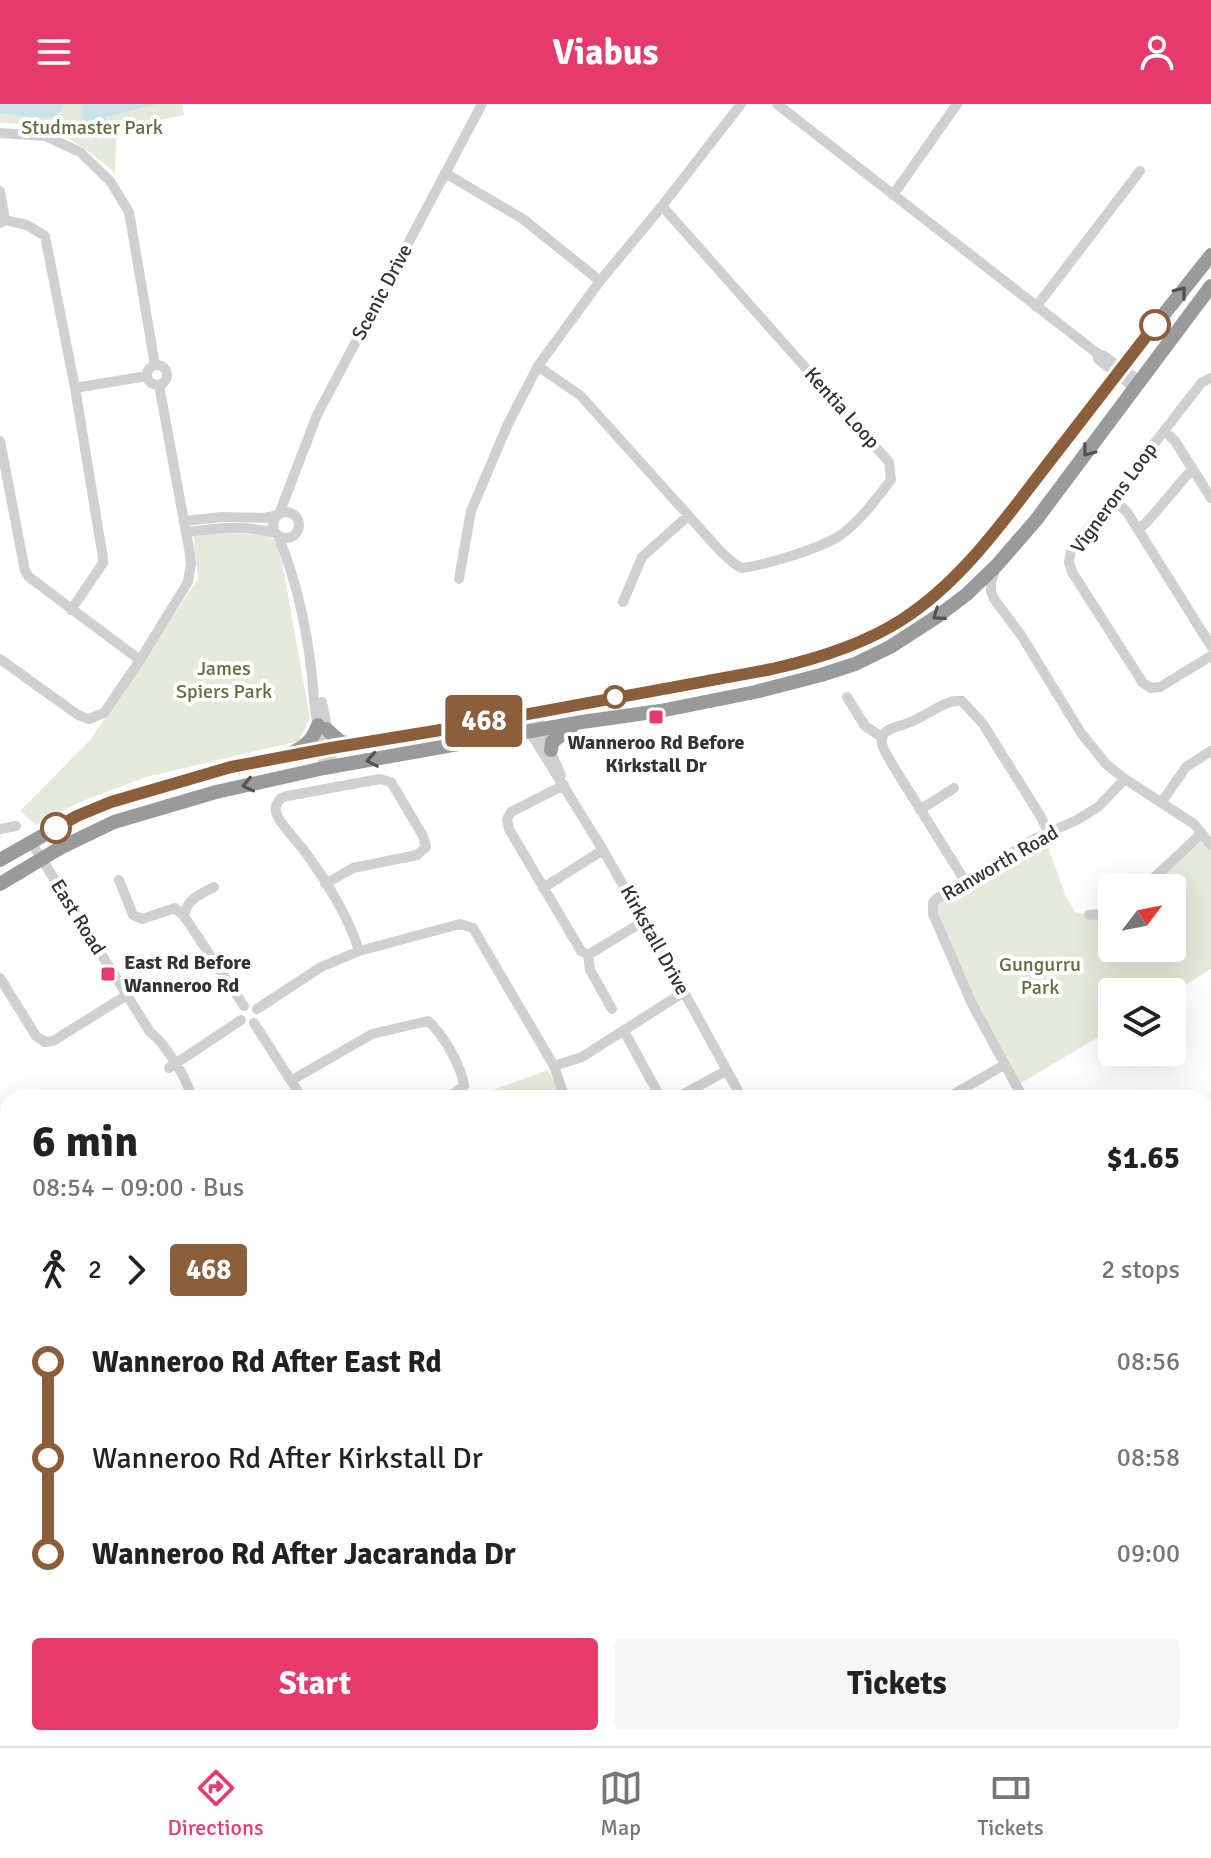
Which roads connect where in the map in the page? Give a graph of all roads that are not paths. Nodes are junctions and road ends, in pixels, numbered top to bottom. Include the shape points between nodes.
1 (482, 104) edge
2 (741, 104) edge
3 (777, 104) edge
4 (957, 104) edge
5 (0, 133) edge
6 (1140, 171) dead end
7 (445, 173) junction
8 (0, 191) edge
9 (893, 195) junction
10 (662, 206) junction
11 (2, 222) edge
12 (1211, 255) edge
13 (600, 281) junction
14 (1211, 286) edge
15 (1036, 307) junction
16 (155, 365) junction
17 (538, 366) junction
18 (1118, 371) junction
19 (147, 376) junction
20 (1211, 378) edge
21 (159, 385) junction
22 (1137, 385) junction
23 (75, 388) junction
24 (1164, 431) junction
25 (0, 441) edge
26 (1193, 470) junction
27 (292, 484) junction
28 (1112, 498) junction
29 (1211, 498) edge
30 (278, 515) junction
31 (688, 516) junction
32 (296, 518) junction
33 (186, 527) junction
34 (1138, 529) junction
35 (277, 534) junction
36 (295, 534) junction
37 (288, 562) junction
38 (997, 565) junction
39 (459, 579) dead end
40 (967, 594) junction
41 (623, 602) dead end
42 (997, 604) junction
43 (71, 610) junction
44 (1211, 646) edge
45 (1211, 656) edge
46 (0, 659) edge
47 (140, 660) junction
48 (847, 697) dead end
49 (532, 712) junction
50 (582, 722) junction
51 (322, 727) junction
52 (536, 731) junction
53 (882, 737) junction
54 (355, 744) junction
55 (326, 748) junction
56 (551, 750) junction
57 (1211, 751) edge
58 (280, 757) junction
59 (328, 767) junction
60 (1125, 779) junction
61 (564, 785) junction
62 (954, 788) dead end
63 (1161, 803) junction
64 (920, 810) junction
65 (16, 826) dead end
66 (0, 829) edge
67 (1048, 832) junction
68 (1202, 833) junction
69 (31, 842) junction
70 (1211, 845) edge
71 (603, 850) junction
72 (42, 859) junction
73 (0, 860) edge
74 (1158, 874) edge
75 (119, 880) dead end
76 (965, 881) junction
77 (0, 884) edge
78 (325, 884) junction
79 (214, 887) dead end
80 (543, 888) junction
81 (1098, 914) edge
82 (1089, 915) dead end
83 (184, 916) junction
84 (644, 921) junction
85 (359, 951) junction
86 (588, 955) junction
87 (0, 978) edge
88 (684, 992) junction
89 (127, 995) junction
90 (244, 1006) junction
91 (257, 1009) junction
92 (612, 1009) dead end
93 (241, 1020) junction
94 (254, 1023) junction
95 (624, 1031) junction
96 (1004, 1065) junction
97 (172, 1066) junction
98 (554, 1066) junction
99 (726, 1071) junction
100 (292, 1080) junction
101 (190, 1090) edge
102 (298, 1090) edge
103 (458, 1090) edge
104 (562, 1090) edge
105 (656, 1090) edge
106 (691, 1090) edge
107 (737, 1090) edge
108 (961, 1090) edge
109 (1018, 1090) edge

1 - 7 street, Scenic Drive
2 - 10 street
3 - 9 street
4 - 9 street
5 - 16 street via 45,136 80,152 110,181 129,212
6 - 15 street
7 - 13 street via 523,219
7 - 27 street, Scenic Drive via 317,415
8 - 11 street
9 - 15 street
10 - 13 street
10 - 31 street, Kentia Loop via 889,462 891,480 836,538 747,567 722,553
11 - 23 street via 27,225 45,236
18 -> 12 highway
13 - 17 street
14 - 22 highway
15 - 18 street
16 - 19 street
16 - 21 street via 167,373
17 - 31 street, Kentia Loop via 581,396
17 - 39 street via 471,511
18 - 22 street
18 - 49 highway via 966,566 900,621 807,661
19 - 21 street
19 - 23 street
20 - 24 street, Vignerons Loop via 1202,382
21 - 33 street
22 -> 38 highway
23 - 43 street via 103,563
24 - 26 street
24 - 28 street, Vignerons Loop
25 - 43 street via 25,571
26 - 29 street
26 - 34 street
27 - 30 street, Scenic Drive
27 - 32 street, Scenic Drive
28 - 34 street
28 - 45 street, Vignerons Loop via 1071,551 1072,572 1151,688
30 - 32 street
30 - 33 street via 221,517
30 - 35 street via 273,523
31 - 41 street via 642,557
32 - 36 street
33 - 35 street
33 - 47 street via 188,582
34 - 44 street
35 - 36 street
35 - 37 street
36 - 37 street
37 - 51 street via 321,696
38 - 40 highway
38 - 42 street via 991,582
40 - 42 street
40 -> 50 highway via 890,647 855,664 755,692
42 - 60 street via 1081,733
43 - 47 street
46 - 47 street via 89,719 104,713
48 - 53 street via 865,726
49 - 52 street, Kirkstall Drive
49 - 54 highway
50 - 52 highway
50 - 56 highway via 552,742
51 - 54 highway via 341,742
51 - 55 street
51 - 58 highway via 306,745
52 - 56 street, Kirkstall Drive
52 -> 59 highway
52 - 61 street, Kirkstall Drive via 550,767
53 - 64 street via 882,746
53 - 67 street via 952,701 962,701 983,724
54 - 55 highway
55 - 58 highway
55 - 59 street
56 - 61 street, Kirkstall Drive
57 - 63 street via 1186,767
58 - 69 highway via 111,802
59 -> 72 highway via 135,815
60 - 63 street
60 - 67 street, Ranworth Road via 1098,807
61 - 71 street, Kirkstall Drive
61 - 80 street via 507,819
62 - 64 street
63 - 68 street
64 - 76 street
65 - 66 street
67 - 76 street, Ranworth Road
68 - 70 street
68 - 74 street
69 - 72 street, East Road
69 - 73 highway
71 - 80 street
71 - 84 street, Kirkstall Drive
72 - 77 highway
72 - 89 street, East Road
75 - 83 street via 133,915 142,919 175,908
76 - 96 street, Ranworth Road via 936,899 931,909
78 - 78 street via 281,822 276,803 301,793 380,779 391,782 426,847 417,855 353,868
78 - 85 street
79 - 83 street via 192,899
80 - 86 street
81 - 82 street
83 - 90 street
84 - 86 street
84 - 88 street, Kirkstall Drive
85 - 91 street via 321,967
85 - 98 street via 460,924 473,928
86 - 92 street via 590,970
87 - 89 street via 45,1042
88 - 95 street
88 - 99 street, Kirkstall Drive
89 - 97 street, East Road
90 - 91 street
90 - 93 street
91 - 94 street
93 - 94 street
93 - 97 street
94 - 100 street
95 - 98 street via 582,1057
95 - 105 street
96 - 108 street
96 - 109 street, Ranworth Road
97 - 101 street, East Road
98 - 104 street
99 - 106 street
99 - 107 street, Kirkstall Drive
100 - 102 street
100 - 103 street via 372,1034 428,1021 463,1074 464,1086

